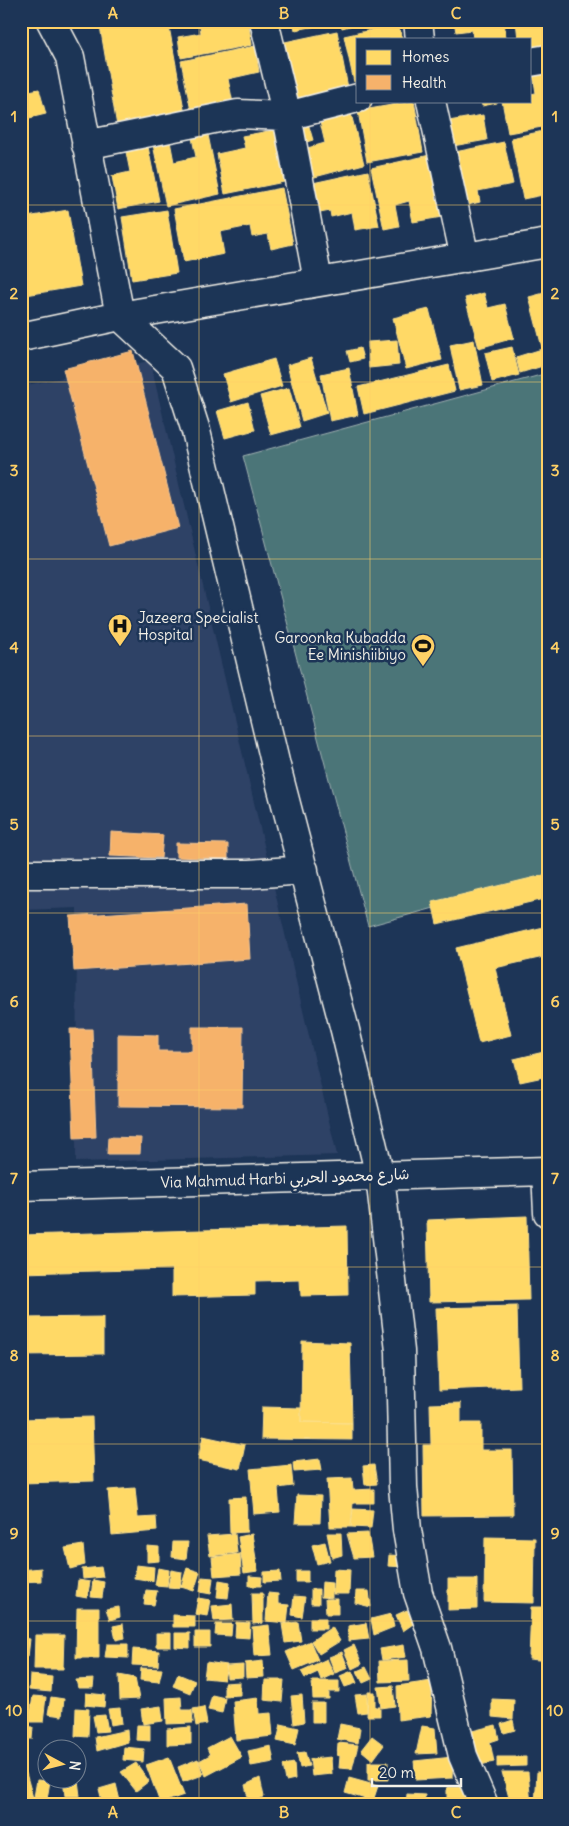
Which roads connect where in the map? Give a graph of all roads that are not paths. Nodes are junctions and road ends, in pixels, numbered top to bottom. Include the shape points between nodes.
1 (51, 21) edge
2 (264, 21) edge
3 (418, 21) edge
4 (420, 38) edge
5 (548, 59) edge
6 (532, 62) edge
7 (356, 99) edge
8 (431, 102) edge
9 (288, 116) junction
10 (86, 145) junction
11 (548, 243) edge
12 (465, 258) junction
13 (318, 281) junction
14 (120, 316) junction
15 (21, 337) edge
16 (304, 870) junction
17 (21, 874) edge
18 (547, 1171) edge
19 (380, 1176) junction
20 (21, 1186) edge
21 (548, 1213) edge
22 (484, 1805) edge

1 - 10 street via 70,57
2 - 9 street
3 - 4 street
5 - 6 street
7 - 9 street
8 - 12 street
9 - 10 street via 238,114
9 - 13 street
10 - 14 street
11 - 12 street
12 - 13 street
13 - 14 street
14 - 15 street
14 - 16 street via 176,368 196,431
16 - 17 street via 249,874
16 - 19 street
18 - 19 street, Via Mahmud Harbi شارع محمود الحربي
18 - 21 street
19 - 20 street, Via Mahmud Harbi شارع محمود الحربي
19 - 22 street via 400,1351 403,1487 409,1539 418,1593 437,1648 463,1756

